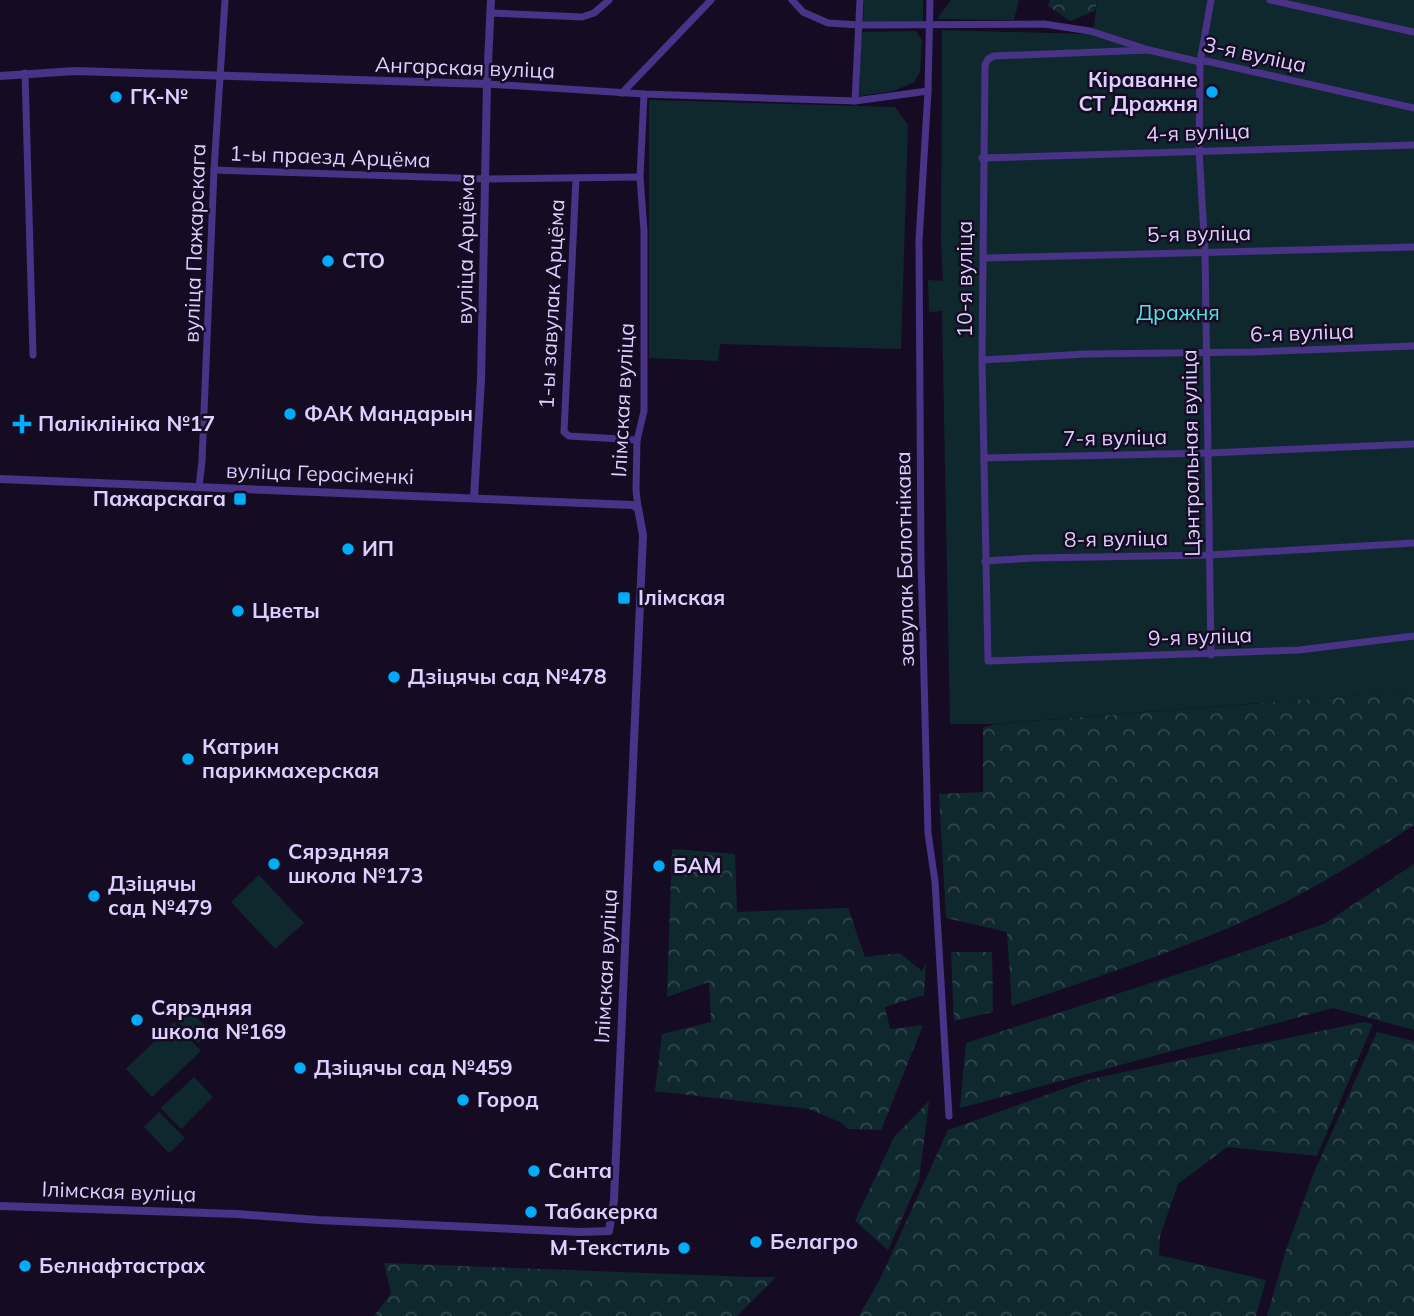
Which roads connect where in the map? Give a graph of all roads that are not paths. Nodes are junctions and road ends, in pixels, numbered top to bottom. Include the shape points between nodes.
1 (225, 0) edge
2 (491, 0) edge
3 (609, 0) edge
4 (711, 0) edge
5 (792, 0) edge
6 (860, 0) edge
7 (930, 0) edge
8 (1211, 0) edge
9 (1270, 0) edge
10 (490, 13) junction
11 (929, 24) junction
12 (859, 25) junction
13 (1414, 32) edge
14 (1149, 50) junction
15 (1200, 62) junction
16 (25, 73) junction
17 (0, 76) edge
18 (220, 76) junction
19 (487, 84) junction
20 (928, 91) junction
21 (622, 93) junction
22 (643, 94) junction
23 (855, 101) junction
24 (1414, 108) edge
25 (1414, 145) edge
26 (1199, 150) junction
27 (982, 159) junction
28 (214, 170) junction
29 (640, 177) junction
30 (576, 178) junction
31 (486, 179) junction
32 (1414, 247) edge
33 (1205, 251) junction
34 (984, 258) junction
35 (1414, 346) edge
36 (1206, 353) junction
37 (33, 355) dead end
38 (982, 360) junction
39 (637, 440) junction
40 (1414, 444) edge
41 (1209, 453) junction
42 (984, 458) junction
43 (0, 479) edge
44 (199, 486) junction
45 (474, 498) junction
46 (638, 508) junction
47 (1414, 543) edge
48 (1210, 555) junction
49 (985, 561) junction
50 (1414, 636) edge
51 (1211, 654) junction
52 (988, 662) joint
53 (949, 1116) dead end
54 (0, 1206) edge

1 - 18 street, вуліца Пажарскага
2 - 10 street, вуліца Арцёма
3 - 10 street via 582,17
4 - 21 street
5 - 12 street, 3-я вуліца via 815,19
6 - 12 street
7 - 11 street, завулак Балотнікава
8 - 15 street, Цэнтральная вуліца
9 - 13 street
10 - 19 street, вуліца Арцёма
11 - 12 street, 3-я вуліца
11 - 14 street, 3-я вуліца via 1044,24
11 - 20 street, завулак Балотнікава
12 - 23 street
14 - 15 street, 3-я вуліца
14 - 27 street, 10-я вуліца via 988,59
15 - 24 street, 3-я вуліца
15 - 26 street, Цэнтральная вуліца
16 - 17 street, Ангарская вуліца
16 - 18 street, Ангарская вуліца
16 - 37 street
18 - 19 street, Ангарская вуліца
18 - 28 street, вуліца Пажарскага
19 - 21 street, Ангарская вуліца
19 - 31 street, вуліца Арцёма
20 - 23 street, Ангарская вуліца
20 - 53 street, завулак Балотнікава via 919,241 921,561 928,833 936,882
21 - 22 street, Ангарская вуліца
22 - 23 street, Ангарская вуліца
22 - 29 street, Ілімская вуліца
25 - 26 street, 4-я вуліца
26 - 27 street, 4-я вуліца
26 - 33 street, Цэнтральная вуліца
27 - 34 street, 10-я вуліца
28 - 31 street, 1-ы праезд Арцёма
28 - 44 street, вуліца Пажарскага
29 - 30 street, 1-ы завулак Арцёма
29 - 39 street, Ілімская вуліца via 645,231 644,411
30 - 31 street, 1-ы завулак Арцёма
30 - 39 street, 1-ы завулак Арцёма via 564,432
31 - 45 street, вуліца Арцёма
32 - 33 street, 5-я вуліца
33 - 34 street, 5-я вуліца
33 - 36 street, Цэнтральная вуліца
34 - 38 street, 10-я вуліца
35 - 36 street, 6-я вуліца
36 - 38 street, 6-я вуліца
36 - 41 street, Цэнтральная вуліца
38 - 42 street, 10-я вуліца
39 - 46 street, Ілімская вуліца
40 - 41 street, 7-я вуліца
41 - 42 street, 7-я вуліца
41 - 48 street, Цэнтральная вуліца
42 - 49 street, 10-я вуліца
43 - 44 street, вуліца Герасіменкі
44 - 45 street, вуліца Герасіменкі
45 - 46 street, вуліца Герасіменкі
46 - 54 street, Ілімская вуліца via 643,535 641,618 614,1200 608,1231
47 - 48 street, 8-я вуліца
48 - 49 street, 8-я вуліца
48 - 51 street, Цэнтральная вуліца
49 - 52 street, 10-я вуліца
50 - 51 street, 9-я вуліца via 1299,650
51 - 52 street, 9-я вуліца

